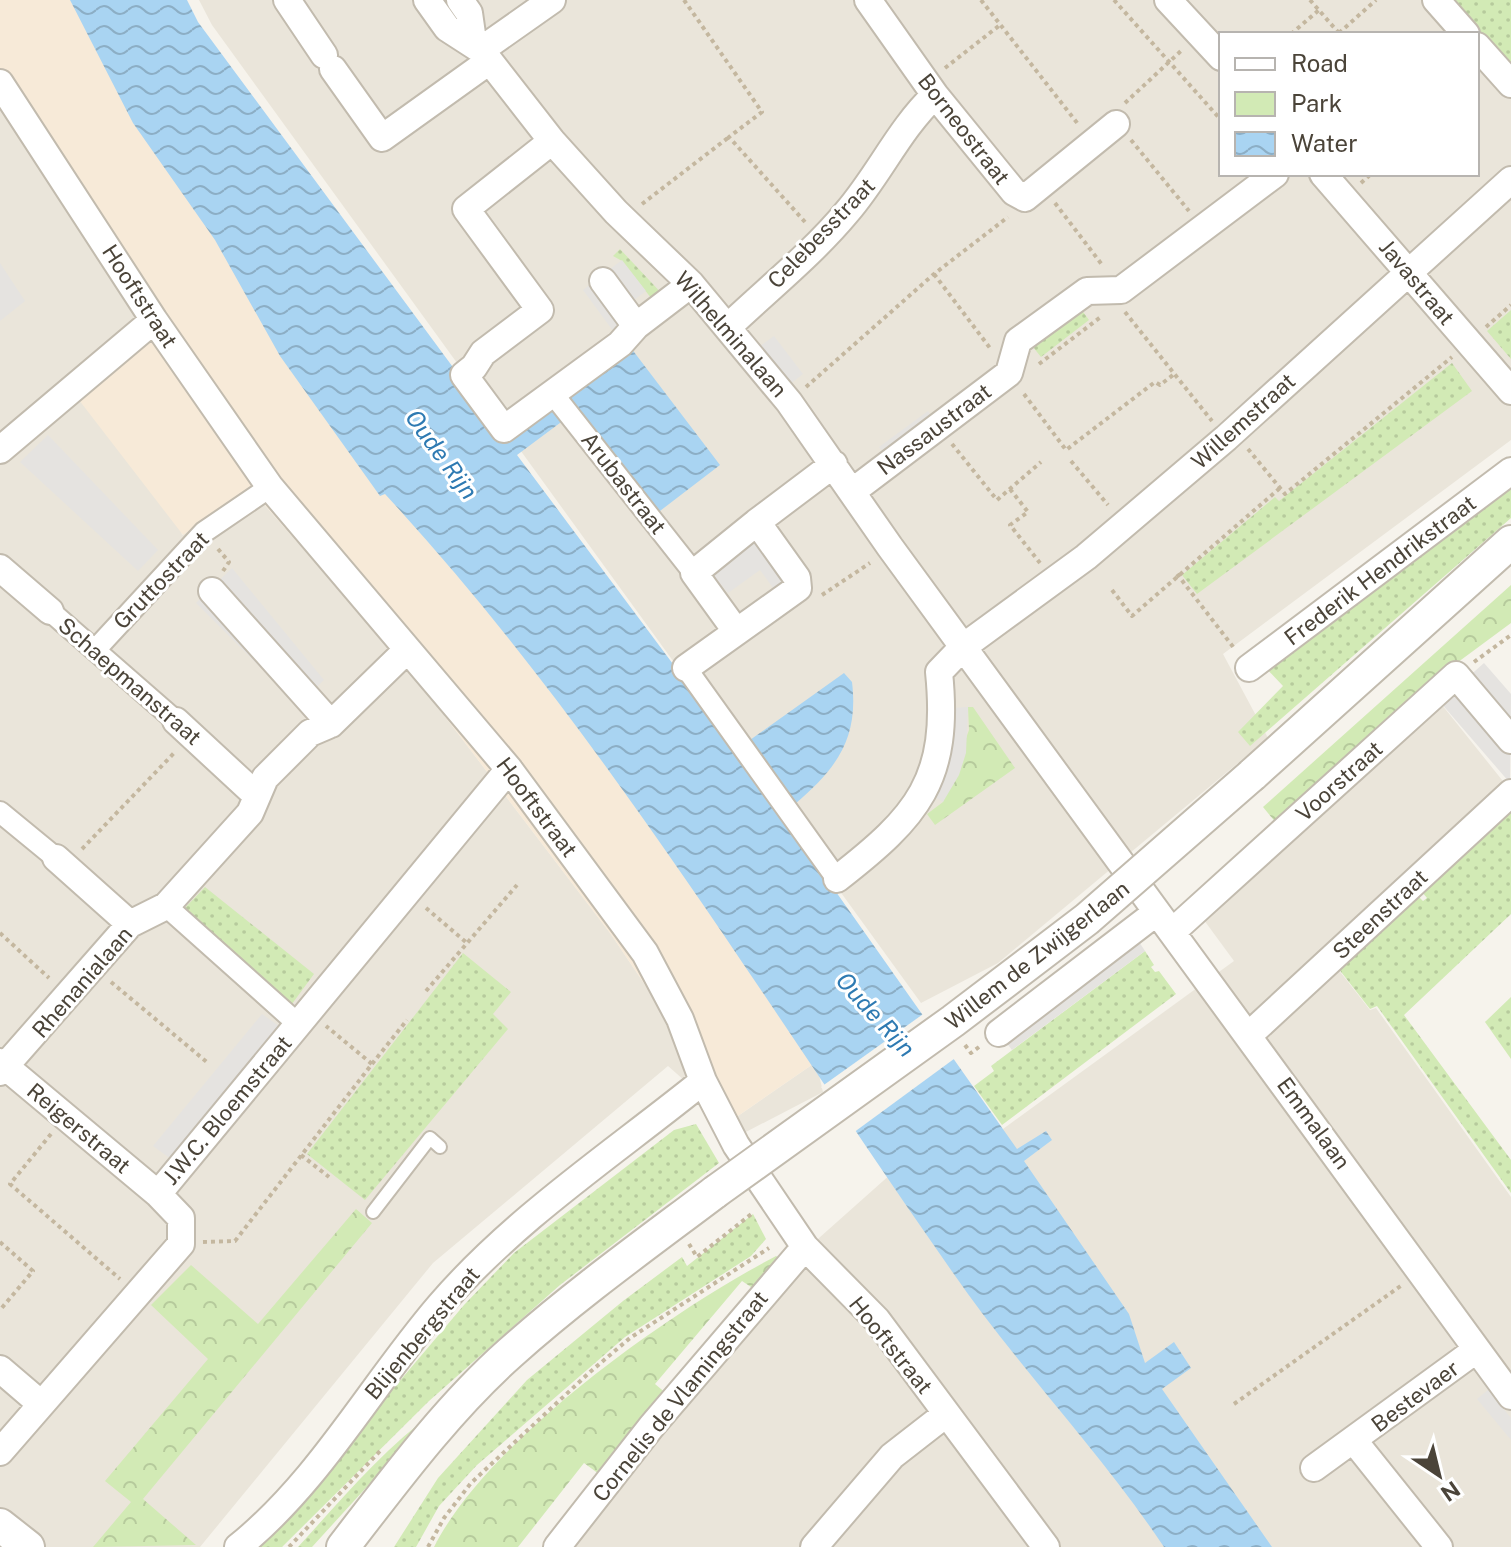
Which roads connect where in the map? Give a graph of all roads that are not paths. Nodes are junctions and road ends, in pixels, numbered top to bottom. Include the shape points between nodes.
1 (287, 0) edge
2 (427, 0) edge
3 (460, 0) edge
4 (552, 0) edge
5 (868, 0) edge
6 (1168, 0) edge
7 (1436, 0) edge
8 (1464, 32) edge
9 (1479, 48) edge
10 (481, 51) junction
11 (1219, 55) edge
12 (0, 83) edge
13 (1511, 84) edge
14 (930, 89) junction
15 (1116, 124) road end
16 (552, 141) junction
17 (1272, 176) edge
18 (1325, 176) edge
19 (1511, 180) edge
20 (1408, 270) junction
21 (603, 281) dead end
22 (691, 284) junction
23 (154, 320) junction
24 (636, 326) junction
25 (728, 327) junction
26 (1511, 391) edge
27 (553, 394) junction
28 (7, 444) edge
29 (834, 464) junction
30 (1511, 471) edge
31 (270, 487) junction
32 (853, 491) junction
33 (757, 522) junction
34 (1511, 542) edge
35 (0, 568) edge
36 (694, 573) junction
37 (212, 591) road end
38 (50, 611) joint
39 (736, 631) junction
40 (963, 647) junction
41 (96, 649) junction
42 (406, 651) junction
43 (686, 668) joint
44 (1249, 668) road end
45 (331, 724) junction
46 (183, 728) joint
47 (1511, 740) edge
48 (509, 769) junction
49 (1511, 793) edge
50 (257, 796) junction
51 (0, 812) edge
52 (1113, 852) joint
53 (60, 862) joint
54 (837, 879) joint
55 (166, 906) junction
56 (1164, 922) junction
57 (130, 924) junction
58 (304, 1018) junction
59 (999, 1033) dead end
60 (1250, 1034) junction
61 (2, 1067) edge
62 (703, 1081) junction
63 (440, 1147) dead end
64 (158, 1194) junction
65 (373, 1212) dead end
66 (800, 1239) junction
67 (1476, 1350) junction
68 (0, 1369) edge
69 (1511, 1396) edge
70 (41, 1404) junction
71 (946, 1414) junction
72 (1355, 1442) junction
73 (0, 1452) edge
74 (1314, 1468) dead end
75 (0, 1525) edge
76 (28, 1547) edge
77 (238, 1547) edge
78 (343, 1547) edge
79 (557, 1547) edge
80 (814, 1547) edge
81 (1046, 1547) edge
82 (1439, 1547) edge

1 - 10 street via 385,145
2 - 10 street, Wilhelminalaan via 447,28
3 - 10 street, Wilhelminalaan
4 - 10 street
5 - 14 street, Borneostraat
6 - 11 street
7 - 8 street
9 - 13 street
10 - 16 street, Wilhelminalaan
12 - 23 street, Hooftstraat
14 - 15 street, Borneostraat via 1014,192 1025,198
14 - 25 street, Celebesstraat via 846,214
16 - 22 street, Wilhelminalaan
16 - 27 street via 466,209 540,310 483,353 464,375 504,429
17 - 32 street, Nassaustraat via 1121,290 1087,291 1018,341 1009,373
18 - 20 street, Javastraat
19 - 20 street, Willemstraat
20 - 26 street, Javastraat
20 - 40 street, Willemstraat via 1124,524
21 - 24 street
22 - 24 street
22 - 25 street, Wilhelminalaan
23 - 28 street
23 - 31 street, Hooftstraat
24 - 27 street
25 - 29 street, Wilhelminalaan
27 - 36 street, Arubastraat
29 - 32 street, Wilhelminalaan
29 - 33 street
30 - 44 street, Frederik Hendrikstraat
31 - 41 street, Gruttostraat via 204,532
31 - 42 street, Hooftstraat
32 - 40 street, Wilhelminalaan
33 - 36 street
33 - 39 street via 797,578 798,588
34 - 78 street, Willem de Zwijgerlaan, bridge via 1087,919 715,1192 507,1355 436,1431
35 - 38 street, Schaepmanstraat
36 - 39 street, Arubastraat
37 - 45 street
38 - 41 street, Schaepmanstraat
39 - 43 street
40 - 52 street, Wilhelminalaan
40 - 54 street via 939,672 943,706 931,777 903,824
41 - 46 street, Schaepmanstraat
42 - 45 street, Rhenanialaan
42 - 48 street, Hooftstraat
43 - 54 street
45 - 50 street, Rhenanialaan via 310,733 265,778
46 - 50 street, Schaepmanstraat
47 - 56 street, Voorstraat via 1456,675
48 - 58 street, J.W.C. Bloemstraat
48 - 62 street, Hooftstraat via 645,953 680,1019
49 - 60 street, Steenstraat
50 - 55 street, Rhenanialaan via 250,813
51 - 53 street
52 - 56 street, Emmalaan
53 - 57 street
55 - 57 street, Rhenanialaan
55 - 58 street
56 - 59 street, Voorstraat
56 - 60 street, Emmalaan
57 - 61 street, Rhenanialaan
58 - 64 street, J.W.C. Bloemstraat
60 - 67 street, Emmalaan
61 - 64 street, Reigerstraat
62 - 66 street, Hooftstraat via 736,1145
62 - 77 street, Blijenbergstraat via 496,1245 439,1305 277,1510
63 - 65 lane via 430,1138
64 - 70 street, J.W.C. Bloemstraat via 181,1218 181,1244
66 - 71 street, Hooftstraat via 877,1320
66 - 79 street, Cornelis de Vlamingstraat
67 - 69 street, Emmalaan
67 - 72 street, Bestevaer
68 - 70 street
70 - 73 street
71 - 80 street via 892,1456
71 - 81 street, Hooftstraat
72 - 74 street, Bestevaer
72 - 82 street, Bestevaer
75 - 76 street

